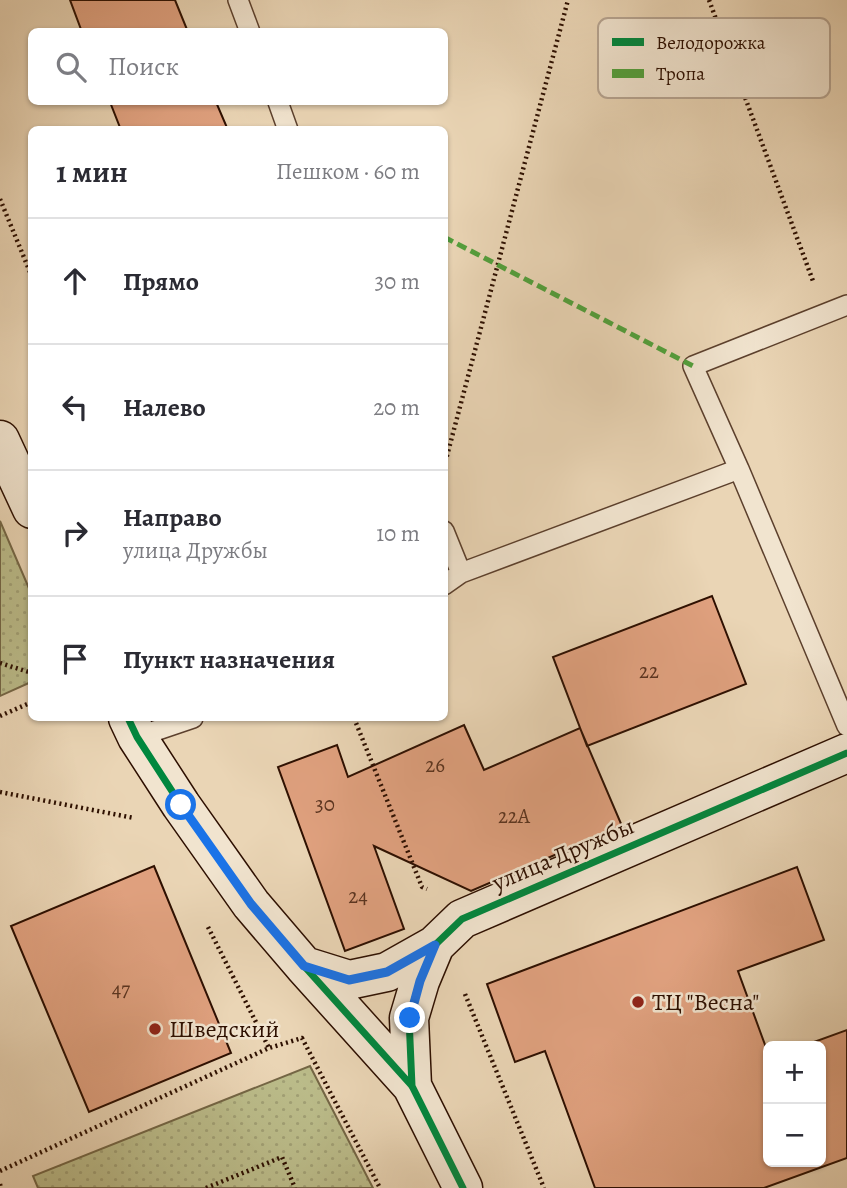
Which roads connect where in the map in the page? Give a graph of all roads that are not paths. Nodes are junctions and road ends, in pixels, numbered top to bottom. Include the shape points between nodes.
1 (238, 0) edge
2 (248, 28) edge
3 (279, 105) edge
4 (287, 126) edge
5 (847, 305) edge
6 (0, 440) edge
7 (739, 469) junction
8 (28, 500) edge
9 (448, 541) edge
10 (461, 573) junction
11 (448, 582) edge
12 (173, 721) edge
13 (847, 726) edge
14 (133, 727) edge
15 (847, 753) edge
16 (435, 945) junction
17 (304, 966) junction
18 (412, 1086) junction
19 (463, 1188) edge

1 - 2 lane
3 - 4 lane
5 - 7 lane via 693,366
6 - 8 street
7 - 10 lane
7 - 13 lane
9 - 10 lane
10 - 11 lane
12 - 14 lane
14 - 17 street via 251,904
15 - 16 street, улица Дружбы via 462,919
16 - 17 street via 387,972 349,980
16 - 18 street, улица Дружбы via 410,1018
17 - 18 street
18 - 19 street

